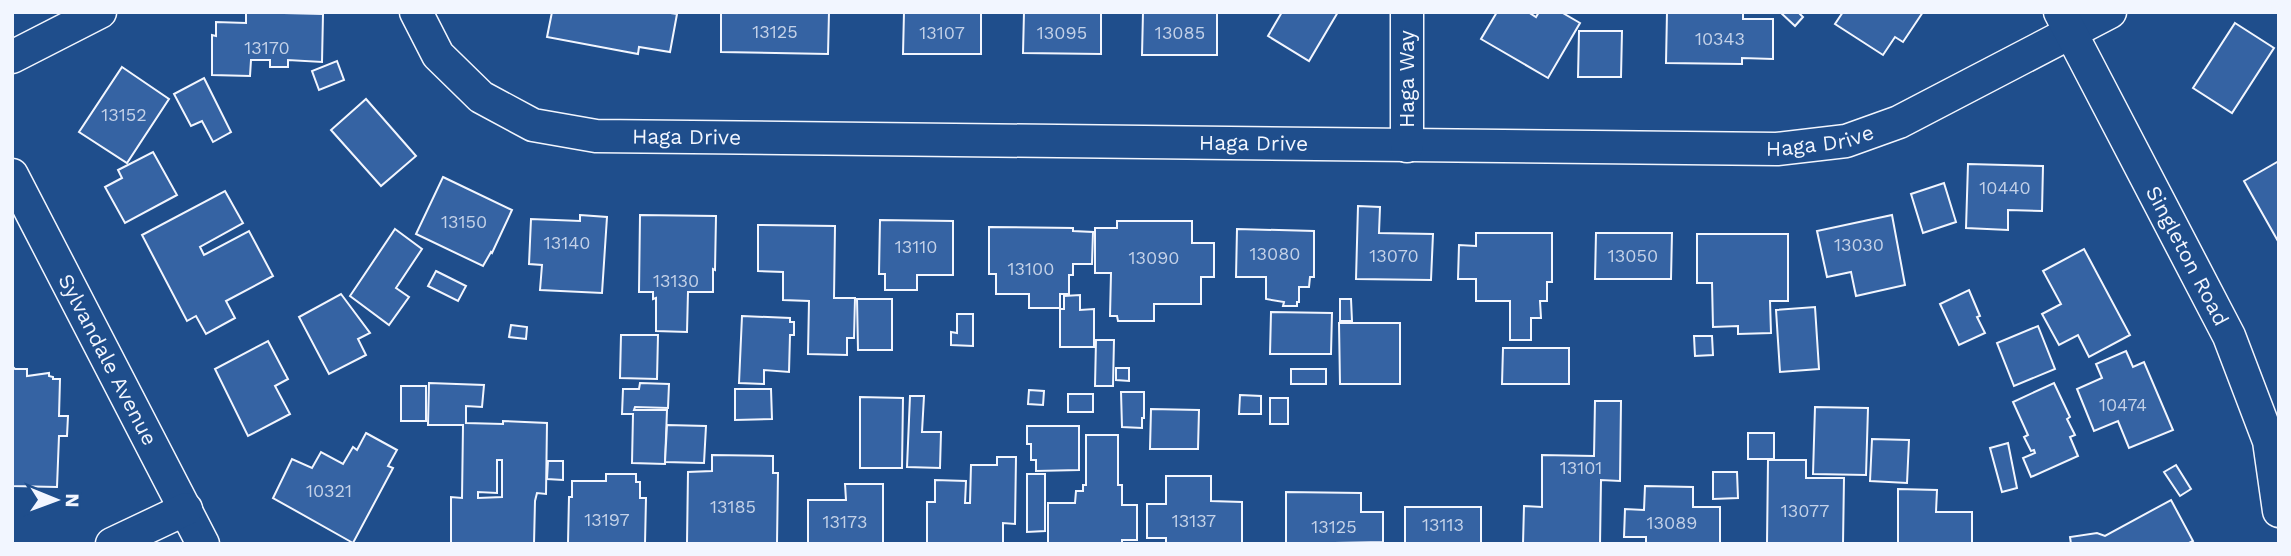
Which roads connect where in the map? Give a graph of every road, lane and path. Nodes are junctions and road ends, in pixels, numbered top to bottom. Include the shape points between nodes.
1 (100, 12) edge
2 (416, 12) edge
3 (1407, 12) edge
4 (2110, 12) edge
5 (2066, 22) edge
6 (12, 57) edge
7 (1408, 146) junction
8 (12, 175) edge
9 (186, 509) junction
10 (2279, 510) edge
11 (112, 544) edge
12 (203, 544) edge

1 - 6 street
2 - 7 street, Haga Drive via 438,55 481,97 533,125 596,136
3 - 7 street, Haga Way
4 - 5 street, Haga Drive
5 - 7 street, Haga Drive via 1899,122 1846,141 1777,149
5 - 10 street, Singleton Road via 2229,336 2269,441
8 - 9 street, Sylvandale Avenue
9 - 11 street
9 - 12 street, Sylvandale Avenue

